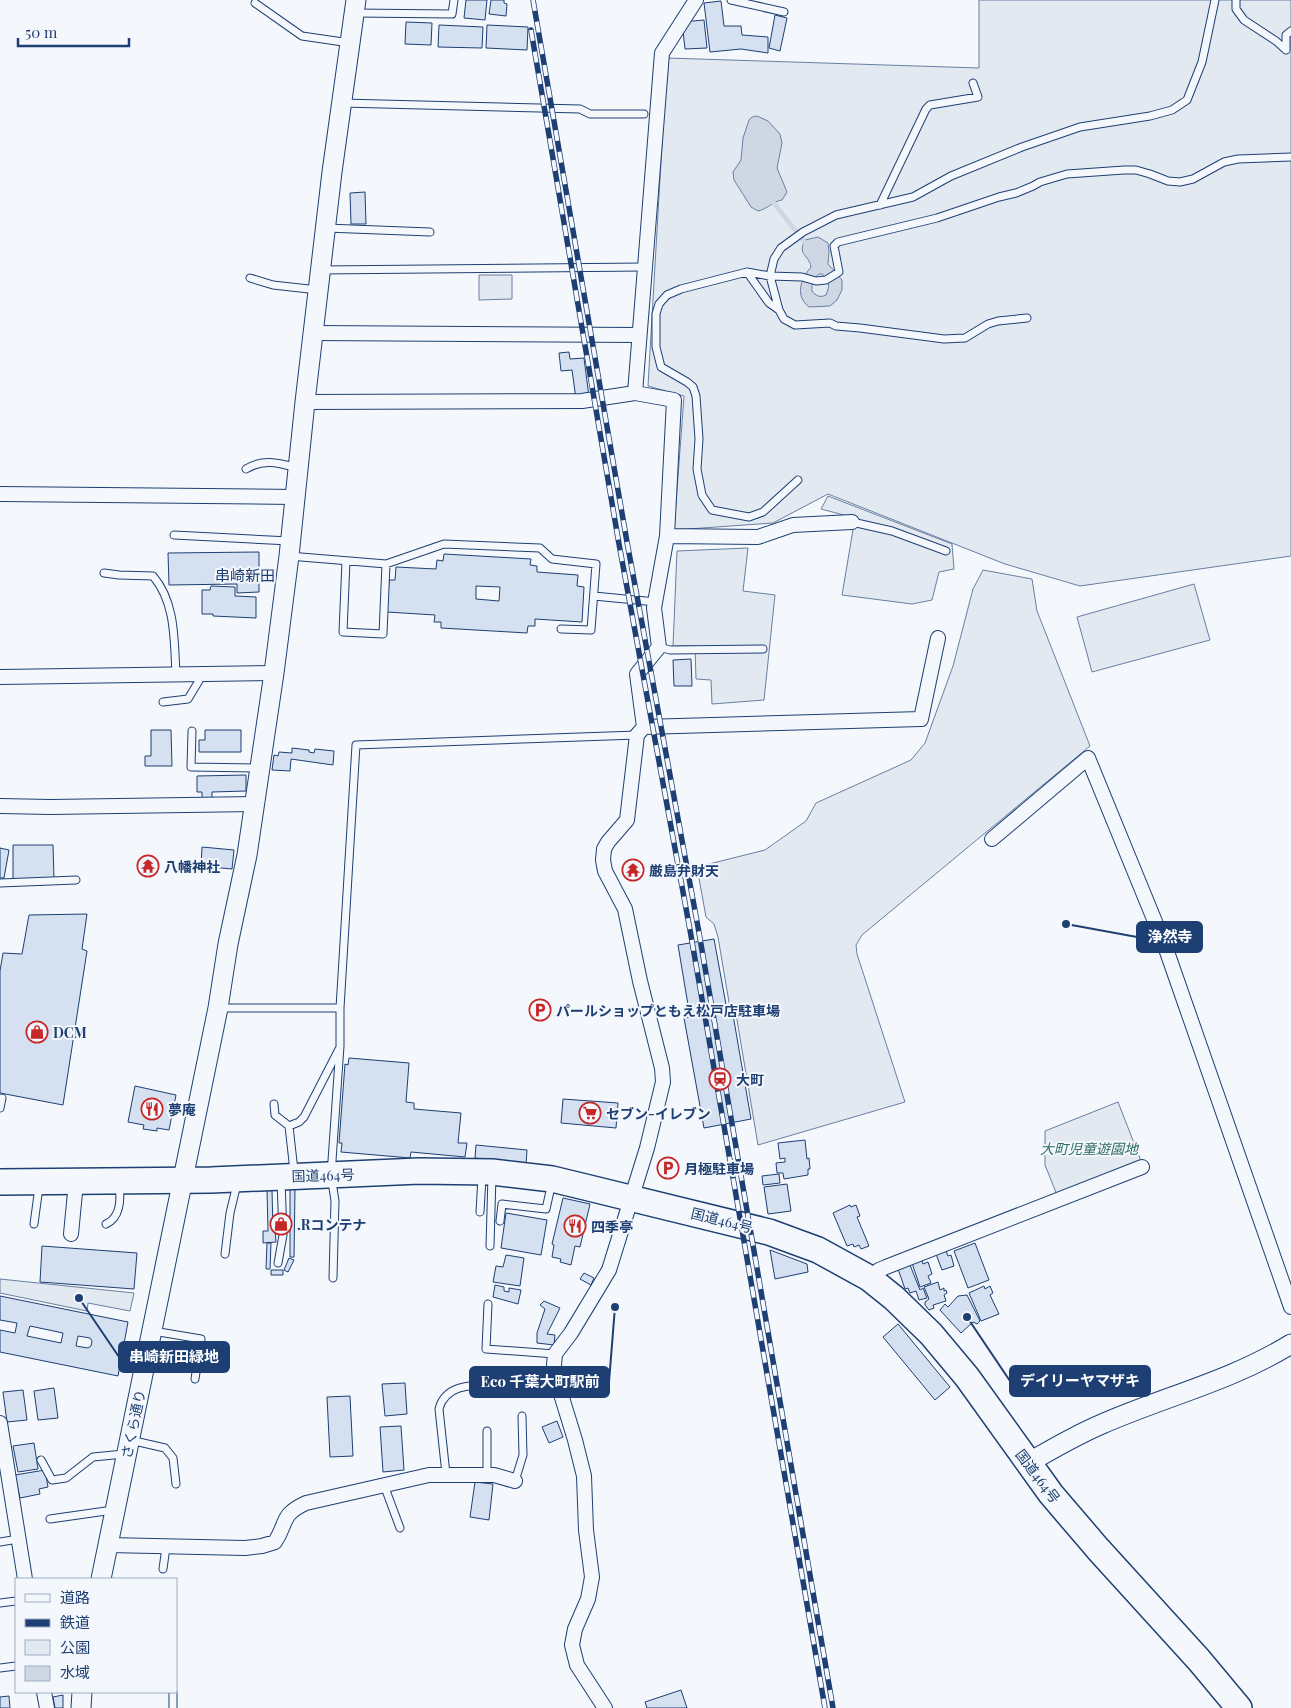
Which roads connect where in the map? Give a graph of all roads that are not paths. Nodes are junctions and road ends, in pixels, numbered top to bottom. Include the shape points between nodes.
1 (454, 0) edge
2 (696, 0) edge
3 (731, 0) edge
4 (1215, 0) edge
5 (1236, 0) edge
6 (255, 3) dead end
7 (355, 6) edge
8 (784, 12) dead end
9 (1291, 31) edge
10 (350, 43) junction
11 (973, 83) dead end
12 (342, 103) junction
13 (644, 114) dead end
14 (1291, 157) edge
15 (880, 205) junction
16 (325, 228) junction
17 (430, 232) dead end
18 (644, 267) junction
19 (320, 270) junction
20 (747, 272) junction
21 (770, 276) junction
22 (250, 278) dead end
23 (318, 290) junction
24 (779, 310) junction
25 (1027, 318) dead end
26 (313, 334) junction
27 (639, 335) junction
28 (635, 393) junction
29 (305, 402) junction
30 (298, 468) junction
31 (246, 469) dead end
32 (798, 480) dead end
33 (0, 494) edge
34 (295, 497) junction
35 (852, 522) joint
36 (174, 535) dead end
37 (667, 536) junction
38 (290, 549) junction
39 (946, 551) dead end
40 (346, 561) junction
41 (386, 564) junction
42 (104, 573) dead end
43 (594, 596) junction
44 (656, 602) junction
45 (561, 628) dead end
46 (938, 638) dead end
47 (659, 646) junction
48 (763, 649) dead end
49 (274, 673) junction
50 (176, 674) junction
51 (203, 674) junction
52 (0, 677) edge
53 (163, 702) dead end
54 (192, 731) dead end
55 (640, 731) junction
56 (260, 768) junction
57 (255, 804) junction
58 (0, 806) edge
59 (992, 839) dead end
60 (76, 880) dead end
61 (0, 883) edge
62 (218, 1008) junction
63 (340, 1008) junction
64 (340, 1046) junction
65 (2, 1098) dead end
66 (274, 1104) dead end
67 (0, 1108) edge
68 (289, 1126) junction
69 (1142, 1167) dead end
70 (488, 1172) junction
71 (331, 1175) junction
72 (288, 1177) junction
73 (237, 1179) junction
74 (552, 1179) junction
75 (183, 1180) junction
76 (0, 1182) edge
77 (40, 1182) junction
78 (76, 1182) junction
79 (116, 1182) junction
80 (631, 1198) junction
81 (480, 1212) dead end
82 (500, 1221) dead end
83 (34, 1224) dead end
84 (106, 1224) dead end
85 (71, 1234) dead end
86 (490, 1246) dead end
87 (225, 1254) dead end
88 (278, 1263) dead end
89 (333, 1278) dead end
90 (869, 1278) junction
91 (488, 1304) dead end
92 (1291, 1307) edge
93 (152, 1330) junction
94 (1291, 1344) edge
95 (555, 1354) junction
96 (195, 1379) dead end
97 (495, 1384) dead end
98 (522, 1416) dead end
99 (0, 1423) edge
100 (487, 1431) dead end
101 (2, 1445) edge
102 (128, 1447) junction
103 (41, 1460) dead end
104 (1028, 1463) junction
105 (446, 1474) junction
106 (487, 1475) junction
107 (515, 1481) joint
108 (176, 1484) dead end
109 (384, 1485) junction
110 (116, 1510) junction
111 (50, 1519) dead end
112 (400, 1528) dead end
113 (18, 1539) junction
114 (0, 1542) edge
115 (108, 1545) junction
116 (166, 1547) junction
117 (163, 1569) dead end
118 (25, 1578) edge
119 (101, 1578) edge
120 (15, 1601) edge
121 (0, 1603) edge
122 (15, 1666) edge
123 (0, 1668) edge
124 (44, 1693) edge
125 (82, 1693) edge
126 (173, 1693) edge
127 (47, 1708) edge
128 (81, 1708) edge
129 (173, 1708) edge
130 (605, 1708) edge
131 (1239, 1708) edge

1 - 7 lane via 452,14
2 - 18 street via 662,53
3 - 8 lane
4 - 15 lane via 1199,70 1187,100 1172,110 1080,127 951,176 913,197
5 - 9 lane via 1236,9 1244,20 1286,50 1286,35
6 - 10 lane via 302,36
7 - 10 street, さくら通り
10 - 12 street, さくら通り
11 - 15 lane via 978,97 930,105 926,109
12 - 13 lane via 580,109 590,114
12 - 16 street, さくら通り
14 - 21 lane via 1224,162 1193,179 1180,182 1136,170 1067,174 937,218 838,242 834,246 839,272 826,280
15 - 21 lane via 836,215 800,234 781,248
16 - 17 lane
16 - 19 street, さくら通り
18 - 19 lane
18 - 27 street
19 - 23 street, さくら通り
20 - 21 lane
20 - 24 lane via 769,303
20 - 32 lane via 667,295 656,314 659,360 661,367 693,387 699,439 699,482 702,496 712,510 749,517 763,512
21 - 24 lane
22 - 23 lane via 273,285
23 - 26 street, さくら通り
24 - 25 lane via 784,318 795,324 830,323 944,339 965,338 998,321
26 - 27 street
26 - 29 street, さくら通り
27 - 28 street
28 - 29 street via 582,401
28 - 37 street via 674,400
29 - 30 street, さくら通り
30 - 31 lane via 271,461 259,462
30 - 34 street, さくら通り
33 - 34 street
34 - 38 street, さくら通り
35 - 37 street via 793,525 758,537
35 - 39 lane via 892,531
36 - 38 lane
37 - 44 street
38 - 40 lane
38 - 49 street, さくら通り
40 - 41 lane
40 - 41 lane via 343,632 383,634
41 - 43 lane via 444,544 540,548 552,559 596,564
42 - 50 lane via 153,576 162,586 173,622
43 - 44 lane
43 - 45 lane via 591,630
44 - 47 street
46 - 55 street via 921,720
47 - 48 lane via 670,650
47 - 55 street via 637,674
49 - 51 street
49 - 56 street, さくら通り
50 - 51 street
50 - 52 street
51 - 53 lane via 188,699
54 - 56 lane via 191,767
55 - 63 lane via 356,745
55 - 80 street via 627,820 608,842 603,860 605,872 625,909 662,1068 662,1082 647,1148
56 - 57 street, さくら通り
57 - 58 street
57 - 62 street, さくら通り
59 - 92 street via 1088,758 1165,946
60 - 61 lane
62 - 63 lane
62 - 75 street, さくら通り
63 - 64 lane
64 - 68 lane via 304,1117
64 - 71 lane
65 - 67 lane
66 - 68 lane via 275,1115
68 - 72 lane
69 - 90 street via 886,1267
70 - 71 highway, 国道464号
70 - 74 highway, 国道464号
70 - 81 lane
70 - 86 lane
71 - 72 highway, 国道464号
71 - 89 lane via 335,1200
72 - 73 highway, 国道464号
72 - 88 lane
73 - 75 highway, 国道464号
73 - 87 lane
74 - 80 highway, 国道464号
74 - 82 lane via 546,1209 502,1204
75 - 79 highway, 国道464号
75 - 93 street, さくら通り
76 - 77 highway, 国道464号
77 - 78 highway, 国道464号
77 - 83 lane
78 - 79 highway, 国道464号
78 - 85 street
79 - 84 lane via 120,1188 118,1214
80 - 90 highway, 国道464号 via 775,1234 818,1250
80 - 95 street via 609,1270
90 - 104 highway, 国道464号 via 931,1334 967,1377
91 - 95 lane via 486,1350
93 - 96 lane via 201,1339
93 - 102 street, さくら通り
94 - 104 street via 1264,1361 1217,1381 1102,1424
95 - 130 street via 556,1378 584,1476 592,1577 572,1645 578,1665
97 - 105 lane via 466,1386 442,1399 439,1409
98 - 107 lane via 523,1455
99 - 101 street
100 - 106 lane
101 - 113 street
102 - 103 lane via 93,1457 66,1478 52,1480
102 - 108 lane via 165,1448 173,1458
102 - 110 street, さくら通り
104 - 131 highway, 国道464号 via 1098,1549
105 - 106 street
105 - 109 street
106 - 107 street
109 - 112 lane
109 - 116 street via 292,1509 275,1542 262,1546
110 - 111 lane
110 - 115 street, さくら通り
113 - 114 lane
113 - 118 street
115 - 116 street
115 - 119 street, さくら通り
116 - 117 lane
120 - 121 lane
122 - 123 lane
124 - 127 street
125 - 128 street
126 - 129 lane

